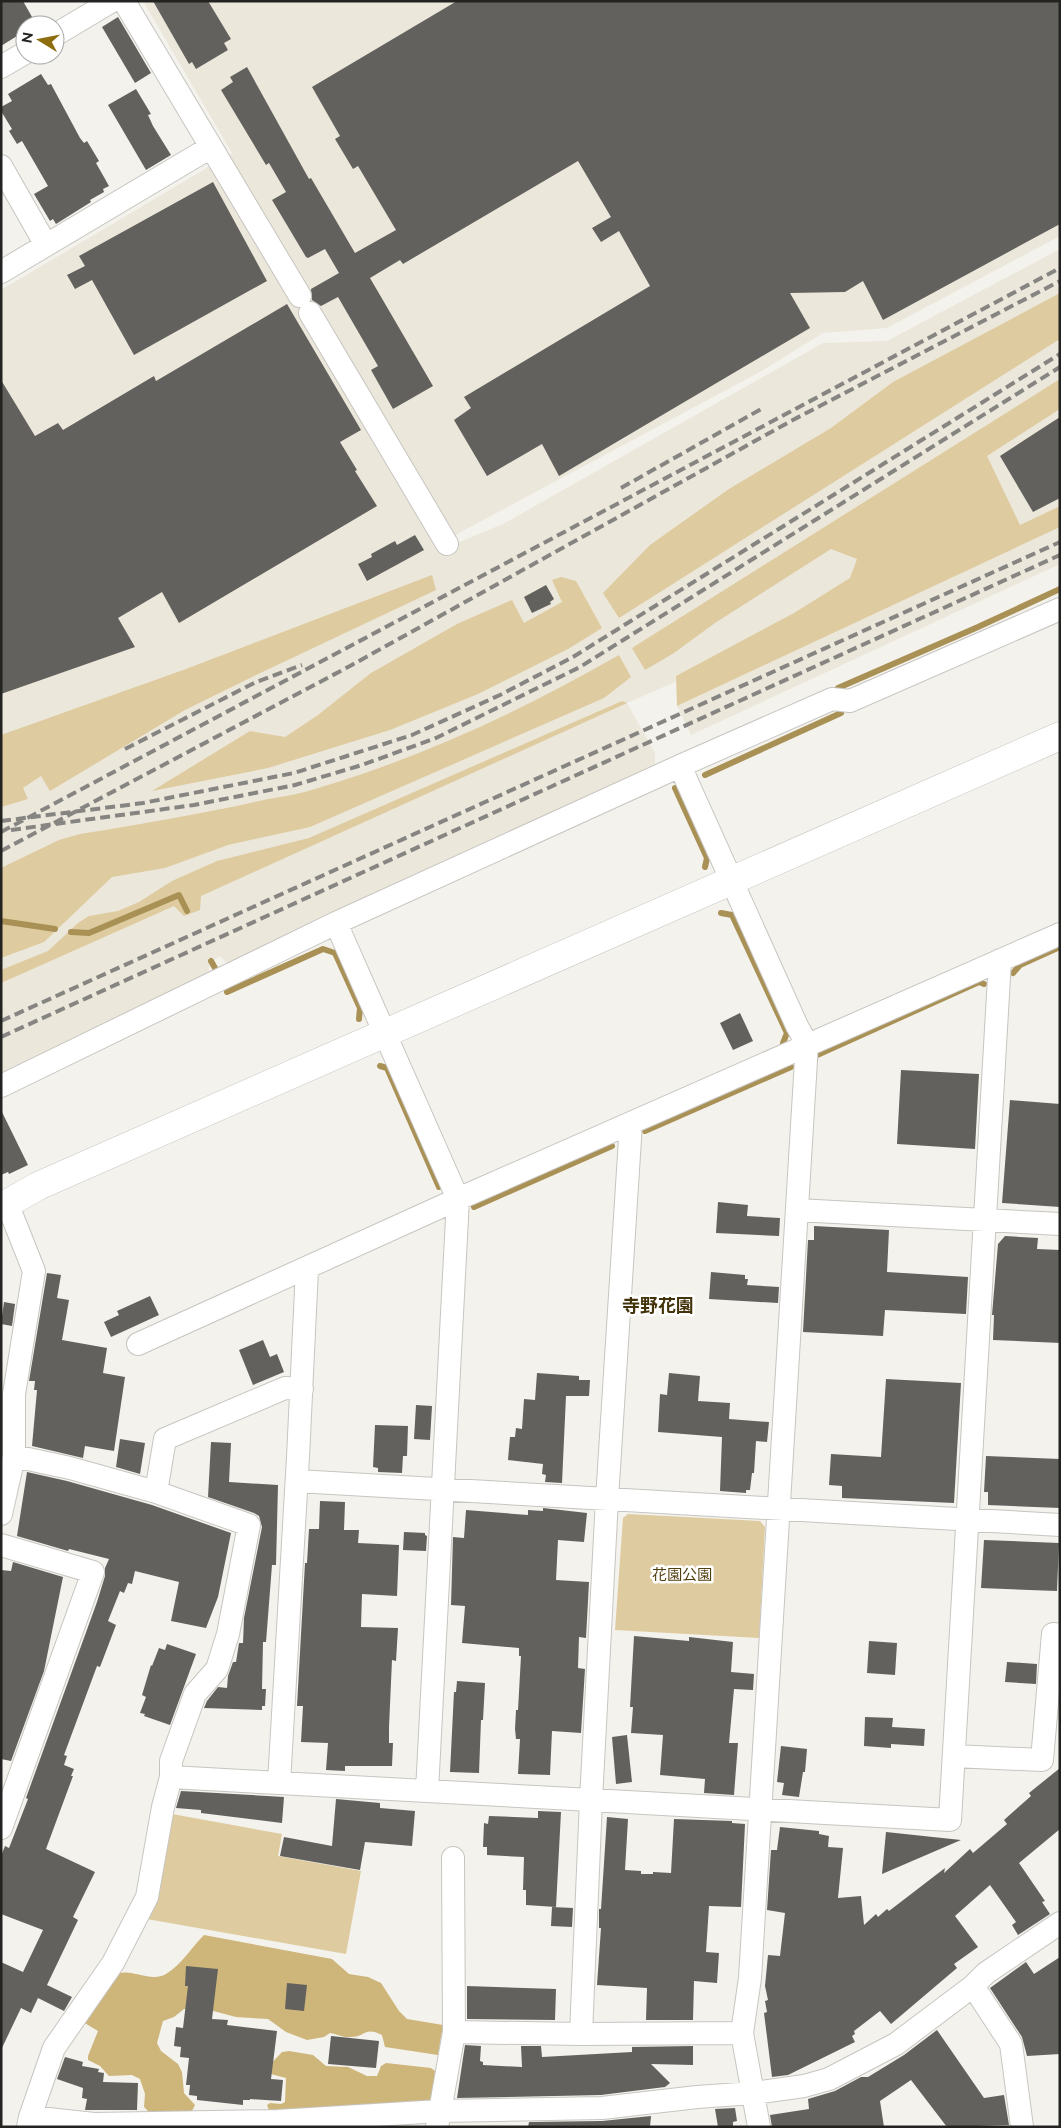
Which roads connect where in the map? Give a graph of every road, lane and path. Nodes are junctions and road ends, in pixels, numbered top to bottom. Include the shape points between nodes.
1 (112, 1) edge
2 (124, 1) edge
3 (65, 29) edge
4 (15, 59) edge
5 (1, 67) edge
6 (212, 147) junction
7 (1, 166) edge
8 (46, 245) junction
9 (1, 272) edge
10 (447, 544) dead end
11 (1060, 609) edge
12 (1060, 736) edge
13 (680, 766) junction
14 (732, 881) junction
15 (336, 923) junction
16 (1060, 934) edge
17 (1000, 960) junction
18 (384, 1035) junction
19 (807, 1044) junction
20 (1, 1086) edge
21 (631, 1123) junction
22 (458, 1199) junction
23 (4, 1205) edge
24 (797, 1210) junction
25 (985, 1221) junction
26 (1060, 1224) edge
27 (307, 1269) junction
28 (138, 1344) dead end
29 (302, 1390) junction
30 (14, 1456) junction
31 (297, 1481) junction
32 (441, 1490) junction
33 (156, 1492) junction
34 (607, 1499) junction
35 (779, 1508) junction
36 (1, 1514) edge
37 (967, 1520) junction
38 (1060, 1525) edge
39 (1, 1545) edge
40 (1060, 1635) edge
41 (954, 1756) junction
42 (11, 1771) edge
43 (171, 1777) junction
44 (279, 1783) junction
45 (427, 1791) junction
46 (591, 1800) junction
47 (760, 1809) junction
48 (1, 1828) edge
49 (453, 1858) dead end
50 (1060, 1923) edge
51 (973, 1986) junction
52 (454, 2032) junction
53 (742, 2033) junction
54 (581, 2034) junction
55 (754, 2093) junction
56 (438, 2119) edge
57 (29, 2122) edge
58 (759, 2127) edge
59 (1022, 2127) edge

1 - 3 street
2 - 6 street
4 - 5 street
6 - 8 street
6 - 10 street
7 - 8 street
8 - 9 street
11 - 13 street via 850,700 832,699
12 - 14 street
13 - 14 street
13 - 15 street
14 - 18 street
14 - 19 street
15 - 18 street
15 - 20 street
16 - 17 street
17 - 19 street
17 - 25 street
18 - 22 street
18 - 23 street via 38,1186
19 - 21 street
19 - 24 street
21 - 22 street
21 - 34 street
22 - 27 street
22 - 32 street
23 - 30 street via 34,1271 14,1394
24 - 25 street
24 - 35 street
25 - 26 street
25 - 37 street
27 - 28 street
27 - 29 street
29 - 31 street
29 - 33 street via 285,1388 165,1439
30 - 33 street
30 - 36 street
31 - 32 street
31 - 44 street
32 - 34 street
32 - 45 street
33 - 43 street via 249,1525 228,1634 217,1668 195,1694 171,1761
34 - 35 street
34 - 46 street
35 - 37 street
35 - 47 street
37 - 38 street
37 - 41 street
39 - 42 street via 93,1572
40 - 41 street via 1053,1634 1042,1760
41 - 47 street via 950,1820
42 - 48 street
43 - 44 street
43 - 57 street via 147,1897 113,1963 54,2048
44 - 45 street
45 - 46 street
46 - 47 street
46 - 54 street
47 - 53 street via 750,1978
49 - 52 street
50 - 51 street via 986,1973
51 - 55 street via 896,2044 829,2080
51 - 59 street via 1011,2044
52 - 54 street
52 - 56 street
53 - 54 street
53 - 55 street
55 - 56 street
55 - 58 street
56 - 57 street

